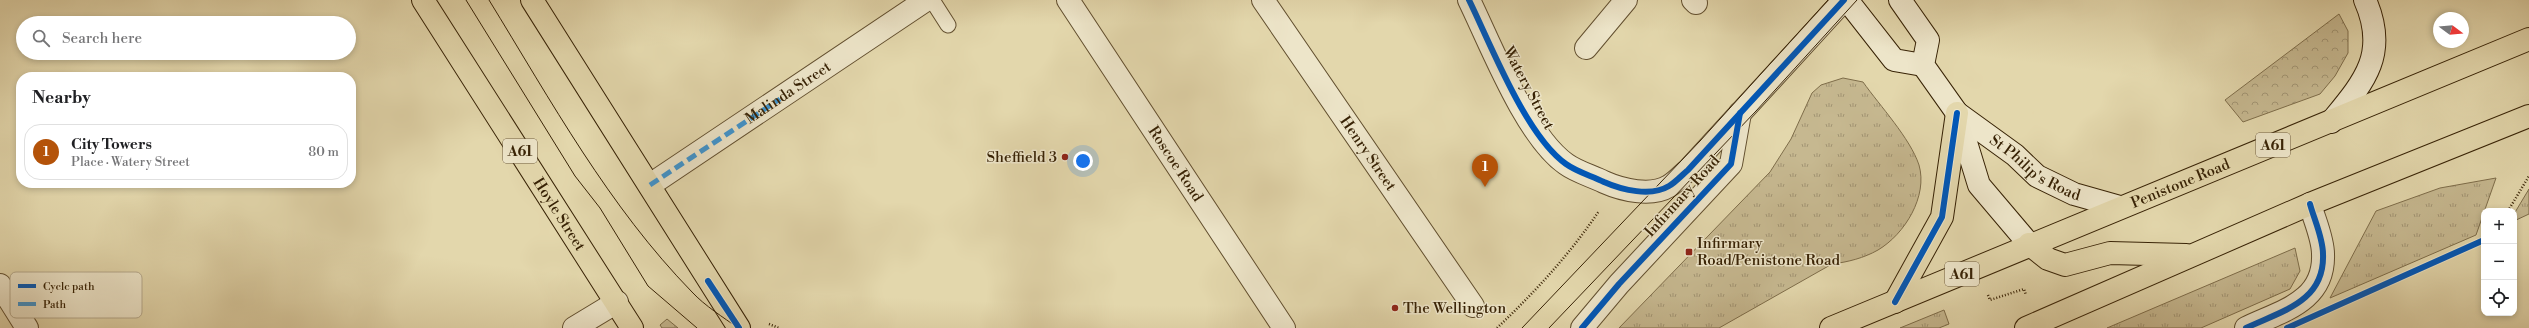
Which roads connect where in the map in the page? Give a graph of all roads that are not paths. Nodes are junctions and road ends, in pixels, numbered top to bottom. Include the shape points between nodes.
1 (423, 0) edge
2 (532, 0) edge
3 (926, 0) edge
4 (932, 0) edge
5 (1068, 0) edge
6 (1263, 0) edge
7 (1469, 0) edge
8 (1626, 0) edge
9 (1844, 0) edge
10 (1848, 0) edge
11 (1900, 0) edge
12 (2365, 0) edge
13 (948, 25) dead end
14 (2529, 39) edge
15 (1586, 48) dead end
16 (1923, 65) junction
17 (1740, 113) junction
18 (1957, 113) junction
19 (2529, 116) edge
20 (2331, 122) junction
21 (650, 185) junction
22 (2310, 204) junction
23 (2120, 208) junction
24 (2029, 244) junction
25 (2194, 256) junction
26 (0, 285) edge
27 (10, 301) edge
28 (617, 302) junction
29 (1895, 302) junction
30 (1473, 306) dead end
31 (21, 318) edge
32 (27, 328) edge
33 (574, 328) edge
34 (632, 328) edge
35 (739, 328) edge
36 (1284, 328) edge
37 (1582, 328) edge
38 (1831, 328) edge
39 (2026, 328) edge
40 (2246, 328) edge

1 - 28 highway, Hoyle Street / A61
2 - 21 highway
3 - 21 street, Malinda Street
4 - 13 lane
5 - 36 street, Roscoe Road
6 - 30 street, Henry Street
7 - 17 street, Watery Street via 1529,122 1543,143 1566,165 1615,186 1651,191 1669,186 1688,170
8 - 15 street
9 - 17 street
10 - 16 street via 1894,60
11 - 16 street via 1928,40
12 - 20 street via 2376,37 2369,69 2357,90
14 - 20 highway, Penistone Road / A61
16 - 18 street, St Philip's Road
17 - 37 street, Infirmary Road via 1731,164
18 - 23 street, St Philip's Road via 2015,155 2037,176 2074,194
18 - 24 street, St Philip's Road via 1979,185
18 - 29 highway via 1942,217
19 - 22 highway
20 - 23 highway, Penistone Road / A61
21 - 35 highway
22 - 25 highway
22 - 40 street via 2324,253 2320,277 2311,294 2299,304
23 - 24 highway, Penistone Road / A61
24 - 25 highway via 2048,259 2065,265 2110,253
24 - 29 highway, Penistone Road / A61
25 - 39 highway
26 - 27 street
28 - 33 street
28 - 34 highway, Hoyle Street / A61
29 - 38 highway, Penistone Road / A61
31 - 32 street

